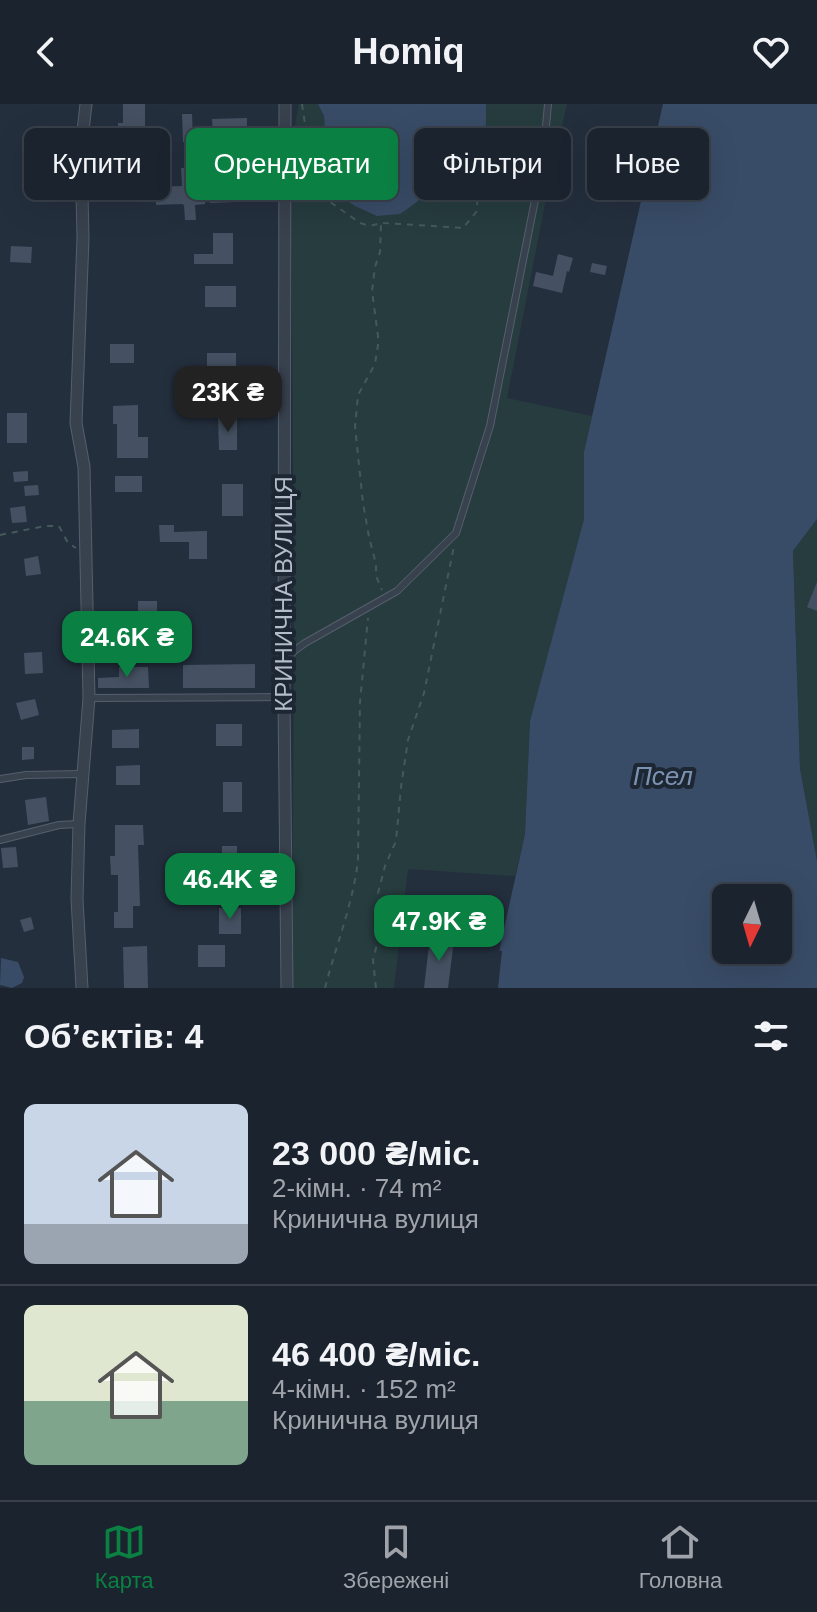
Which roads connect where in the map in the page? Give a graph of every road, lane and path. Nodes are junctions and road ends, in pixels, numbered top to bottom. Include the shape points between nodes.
1 (86, 104) edge
2 (285, 104) edge
3 (302, 104) edge
4 (548, 104) edge
5 (527, 205) dead end
6 (381, 223) junction
7 (456, 533) junction
8 (0, 535) edge
9 (85, 549) junction
10 (386, 598) junction
11 (369, 606) junction
12 (284, 663) junction
13 (284, 697) junction
14 (89, 698) junction
15 (82, 774) junction
16 (0, 779) edge
17 (79, 824) junction
18 (0, 840) edge
19 (82, 988) edge
20 (287, 988) edge
21 (325, 988) edge
22 (376, 988) edge

1 - 9 street via 76,423 84,467
2 - 12 street, КРИНИЧНА ВУЛИЦЯ
3 - 6 path via 310,181 316,192 360,223
4 - 7 lane via 543,160 490,426
5 - 6 path via 523,185 497,161 478,179 477,211 463,228
6 - 10 path via 372,291 378,345 375,364 358,395 355,427 376,576
7 - 10 lane
7 - 22 path via 424,693 408,740 396,841 378,893 382,924 373,960
8 - 9 path via 59,526 68,543
9 - 14 street
10 - 11 lane
11 - 12 lane via 305,643
11 - 21 path via 360,702 357,871
12 - 13 street, КРИНИЧНА ВУЛИЦЯ
13 - 14 lane
13 - 20 street, КРИНИЧНА ВУЛИЦЯ
14 - 15 street
15 - 16 lane
15 - 17 street
17 - 18 lane
17 - 19 street

